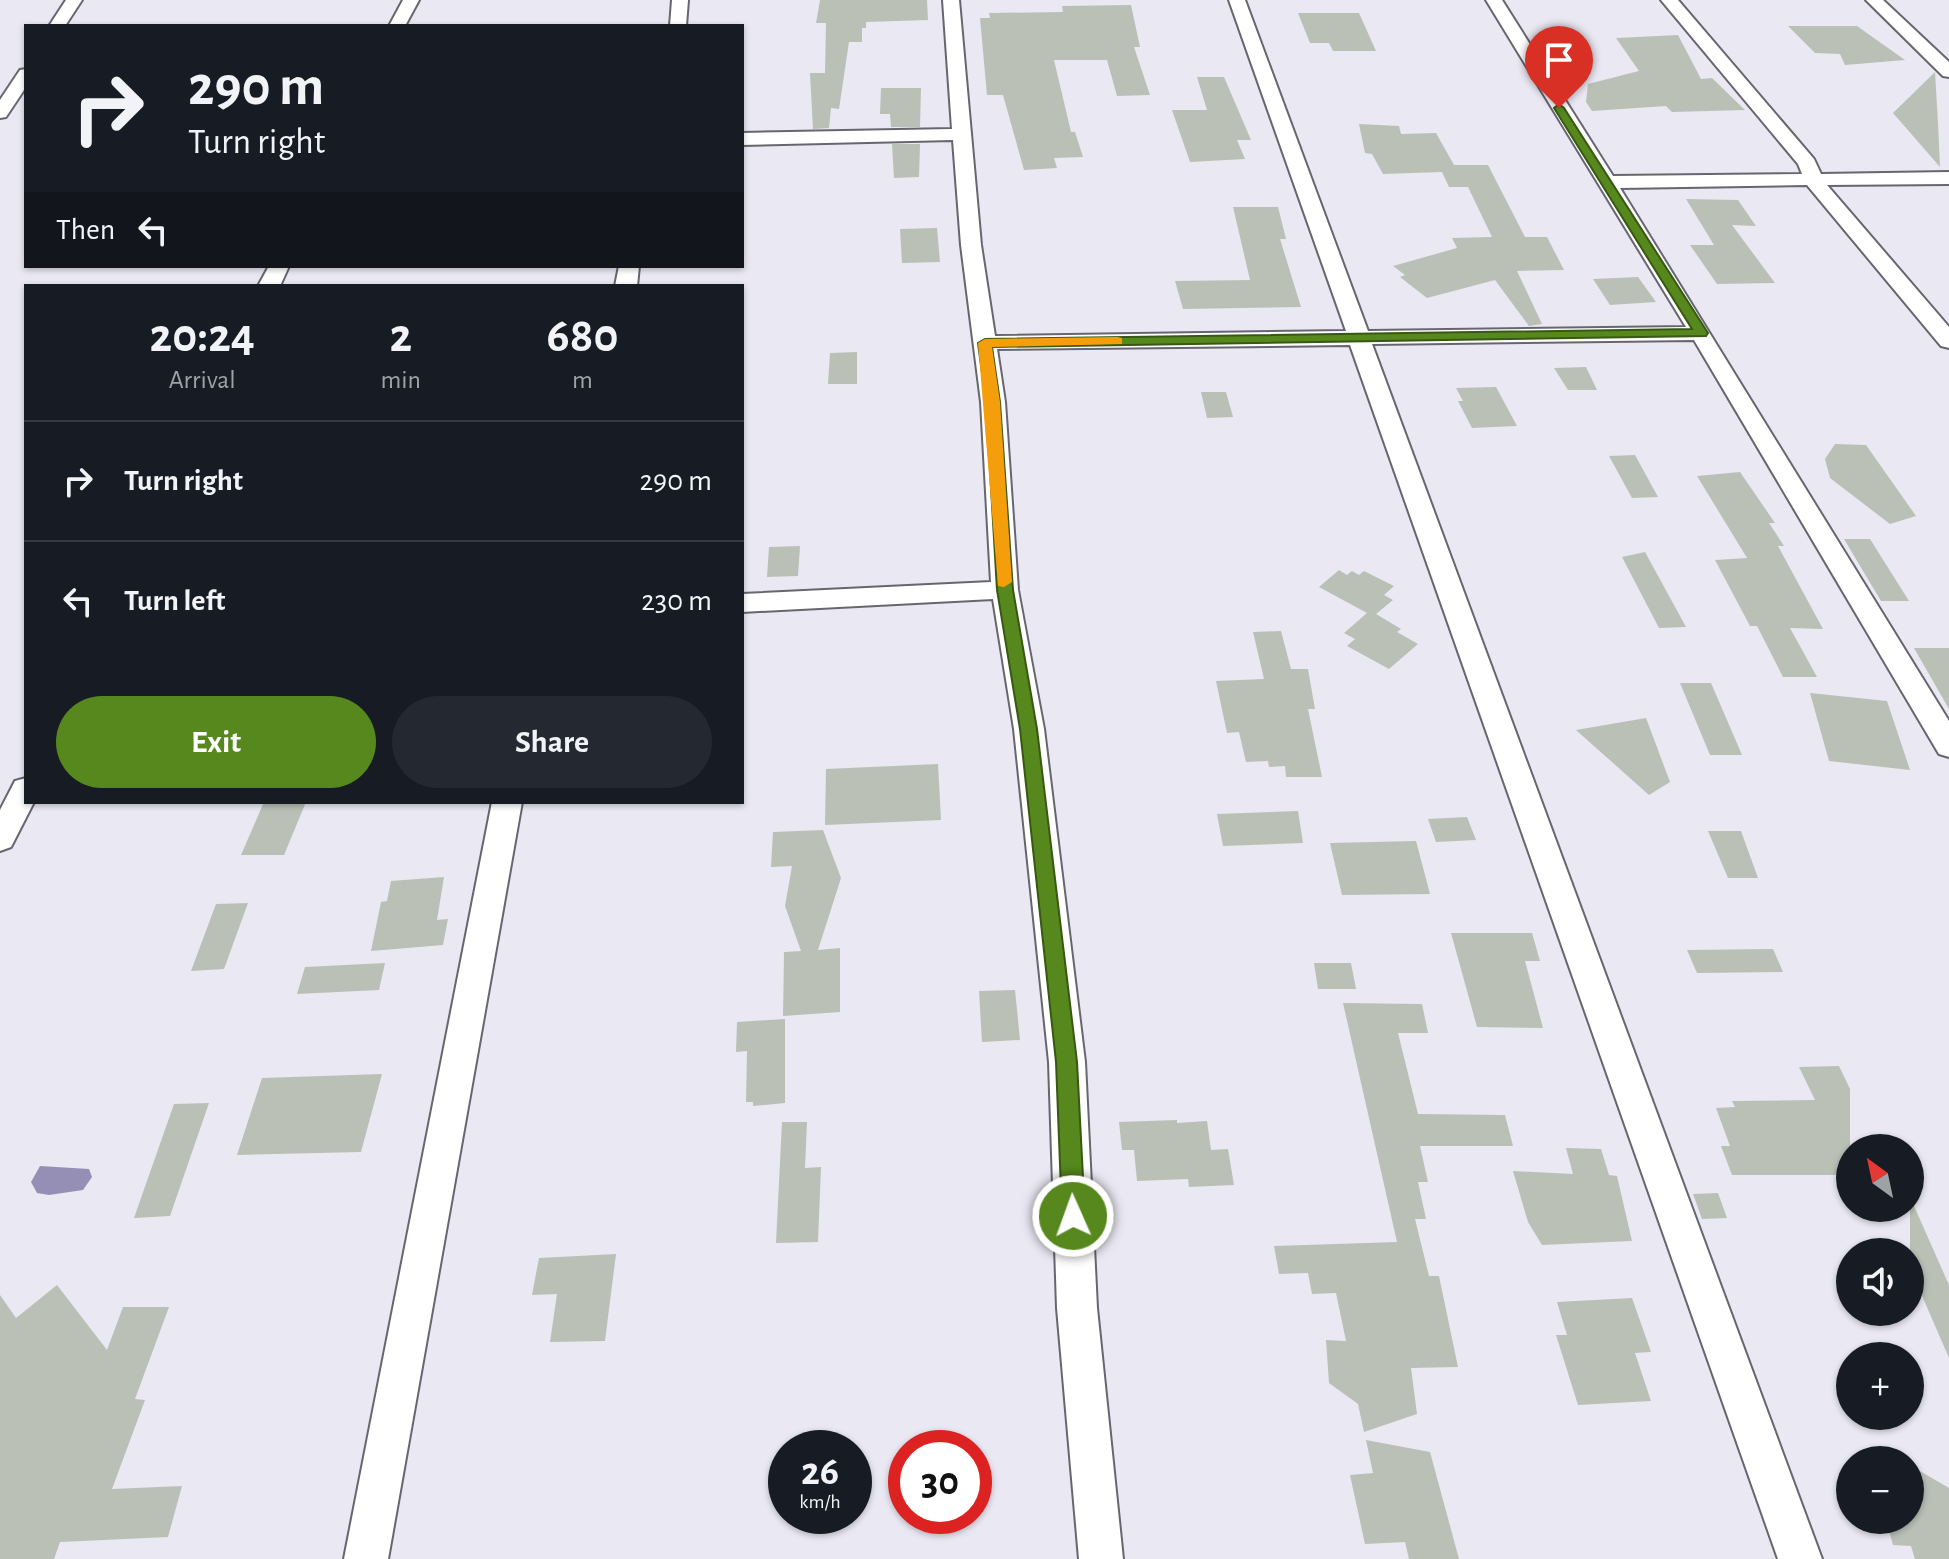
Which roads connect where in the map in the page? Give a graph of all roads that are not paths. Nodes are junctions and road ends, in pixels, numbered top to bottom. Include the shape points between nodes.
1 (74, 0) edge
2 (411, 0) edge
3 (680, 0) edge
4 (951, 0) edge
5 (1237, 0) edge
6 (1494, 0) edge
7 (1669, 0) edge
8 (1874, 0) edge
9 (58, 24) edge
10 (398, 24) edge
11 (678, 24) edge
12 (1949, 72) edge
13 (0, 73) edge
14 (24, 73) edge
15 (24, 76) edge
16 (0, 113) edge
17 (961, 134) junction
18 (744, 139) edge
19 (1814, 178) junction
20 (1949, 178) edge
21 (1607, 182) junction
22 (1701, 333) junction
23 (1359, 338) junction
24 (1949, 341) edge
25 (985, 343) junction
26 (1005, 590) junction
27 (744, 603) edge
28 (1949, 746) edge
29 (24, 793) edge
30 (507, 804) edge
31 (0, 839) edge
32 (366, 1559) edge
33 (1101, 1559) edge
34 (1800, 1559) edge

1 - 9 street
2 - 10 street
3 - 11 street
4 - 17 street
5 - 23 street
6 - 21 street
7 - 19 street via 1807,163
8 - 12 street
13 - 14 street
15 - 16 street
17 - 18 street
17 - 25 street
19 - 20 street
19 - 21 street
19 - 24 street
21 - 22 street
22 - 23 street
22 - 28 street
23 - 25 street
23 - 34 street
25 - 26 street
26 - 27 street
26 - 33 street via 1029,729 1067,1062 1077,1308
29 - 31 street
30 - 32 street

